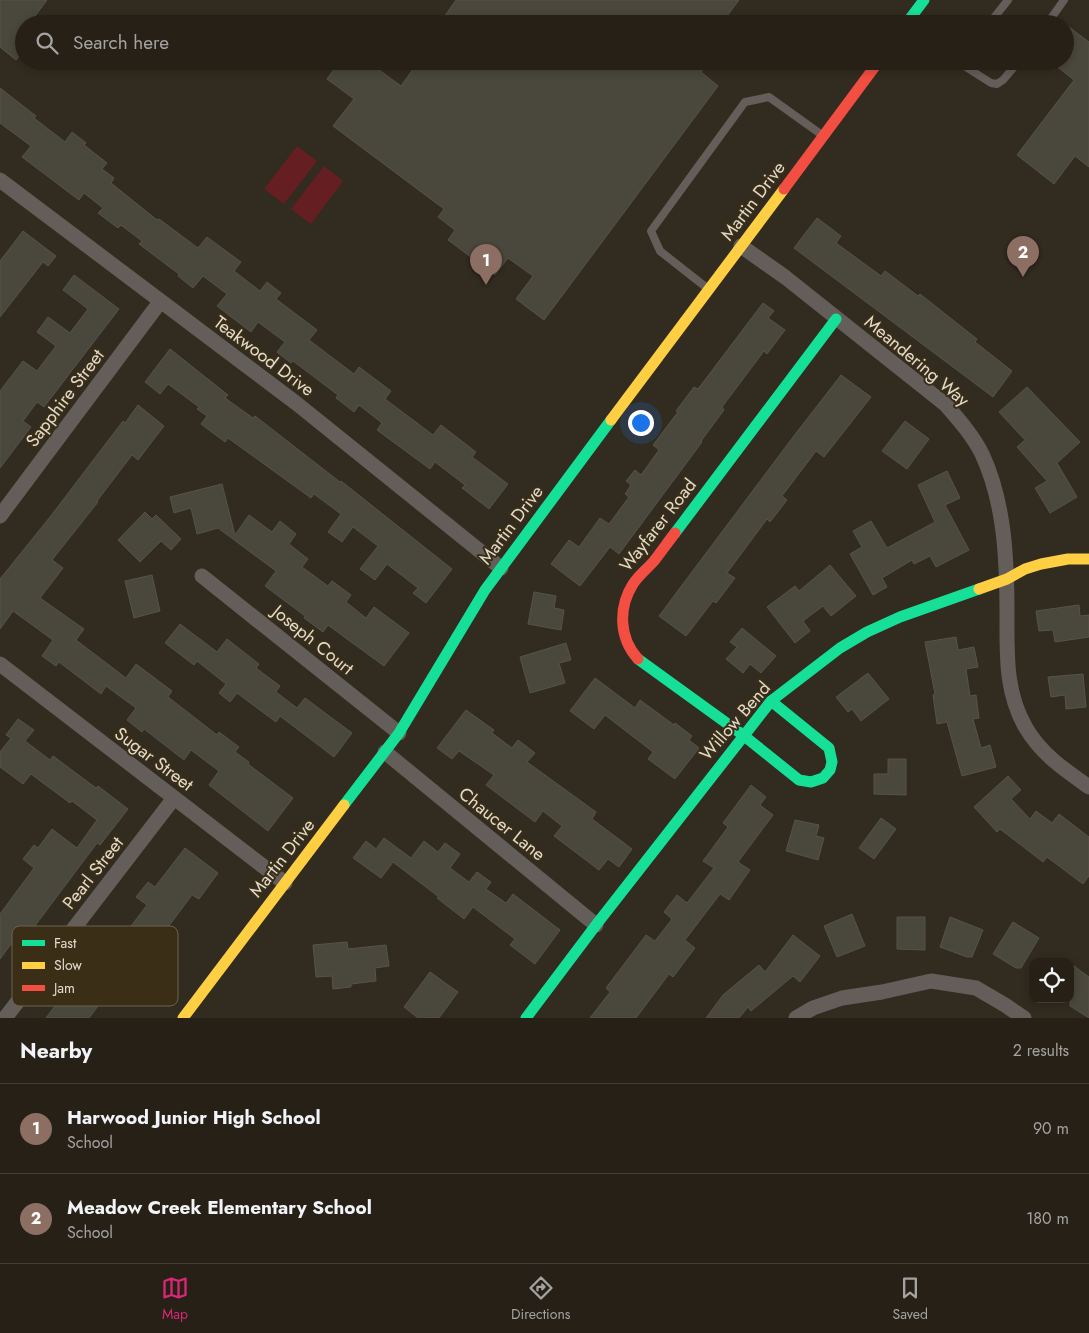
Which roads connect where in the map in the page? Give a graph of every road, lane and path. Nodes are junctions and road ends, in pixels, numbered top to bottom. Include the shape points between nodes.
1 (924, 0) edge
2 (1008, 0) edge
3 (1064, 0) edge
4 (914, 15) edge
5 (996, 15) edge
6 (1053, 15) edge
7 (872, 70) edge
8 (972, 70) edge
9 (1011, 70) edge
10 (823, 136) junction
11 (3, 188) edge
12 (741, 246) junction
13 (709, 289) junction
14 (160, 302) junction
15 (836, 319) junction
16 (0, 516) edge
17 (1089, 559) edge
18 (501, 568) junction
19 (202, 576) dead end
20 (1007, 579) junction
21 (0, 664) edge
22 (771, 701) junction
23 (399, 733) junction
24 (743, 735) junction
25 (385, 752) junction
26 (1089, 788) edge
27 (174, 798) junction
28 (285, 883) junction
29 (596, 925) junction
30 (76, 926) edge
31 (14, 1006) edge
32 (5, 1018) edge
33 (184, 1018) edge
34 (526, 1018) edge
35 (796, 1018) edge
36 (1024, 1018) edge

1 - 4 street
2 - 5 lane
3 - 6 lane
7 - 10 street, Martin Drive
8 - 9 lane via 997,84
10 - 12 street, Martin Drive
10 - 13 lane via 769,97 744,102 651,231 660,251
11 - 14 street, Teakwood Drive
12 - 13 street, Martin Drive
12 - 15 street, Meandering Way
13 - 18 street, Martin Drive
14 - 16 street, Sapphire Street
14 - 18 street, Teakwood Drive via 296,403
15 - 20 street, Meandering Way via 946,406 974,441 989,472 998,502
15 - 24 street, Wayfarer Road via 658,557 630,589 623,604 624,633 637,658
17 - 20 street, Willow Bend via 1041,564
18 - 23 street, Martin Drive via 484,590
19 - 23 street, Joseph Court
20 - 22 street, Willow Bend via 912,612 866,632
20 - 26 street, Meandering Way via 1008,672 1015,705 1026,729 1046,755
21 - 27 street, Sugar Street
22 - 24 street, Willow Bend
22 - 24 street, Wayfarer Road via 828,748 832,762 828,773 817,781 799,780
23 - 25 street, Martin Drive
24 - 29 street, Willow Bend
25 - 28 street, Martin Drive
25 - 29 street, Chaucer Lane
27 - 28 street, Sugar Street
27 - 30 street, Pearl Street
28 - 33 street, Martin Drive
29 - 34 street, Willow Bend
31 - 32 street, Pearl Street
35 - 36 street via 842,998 931,981 976,988

